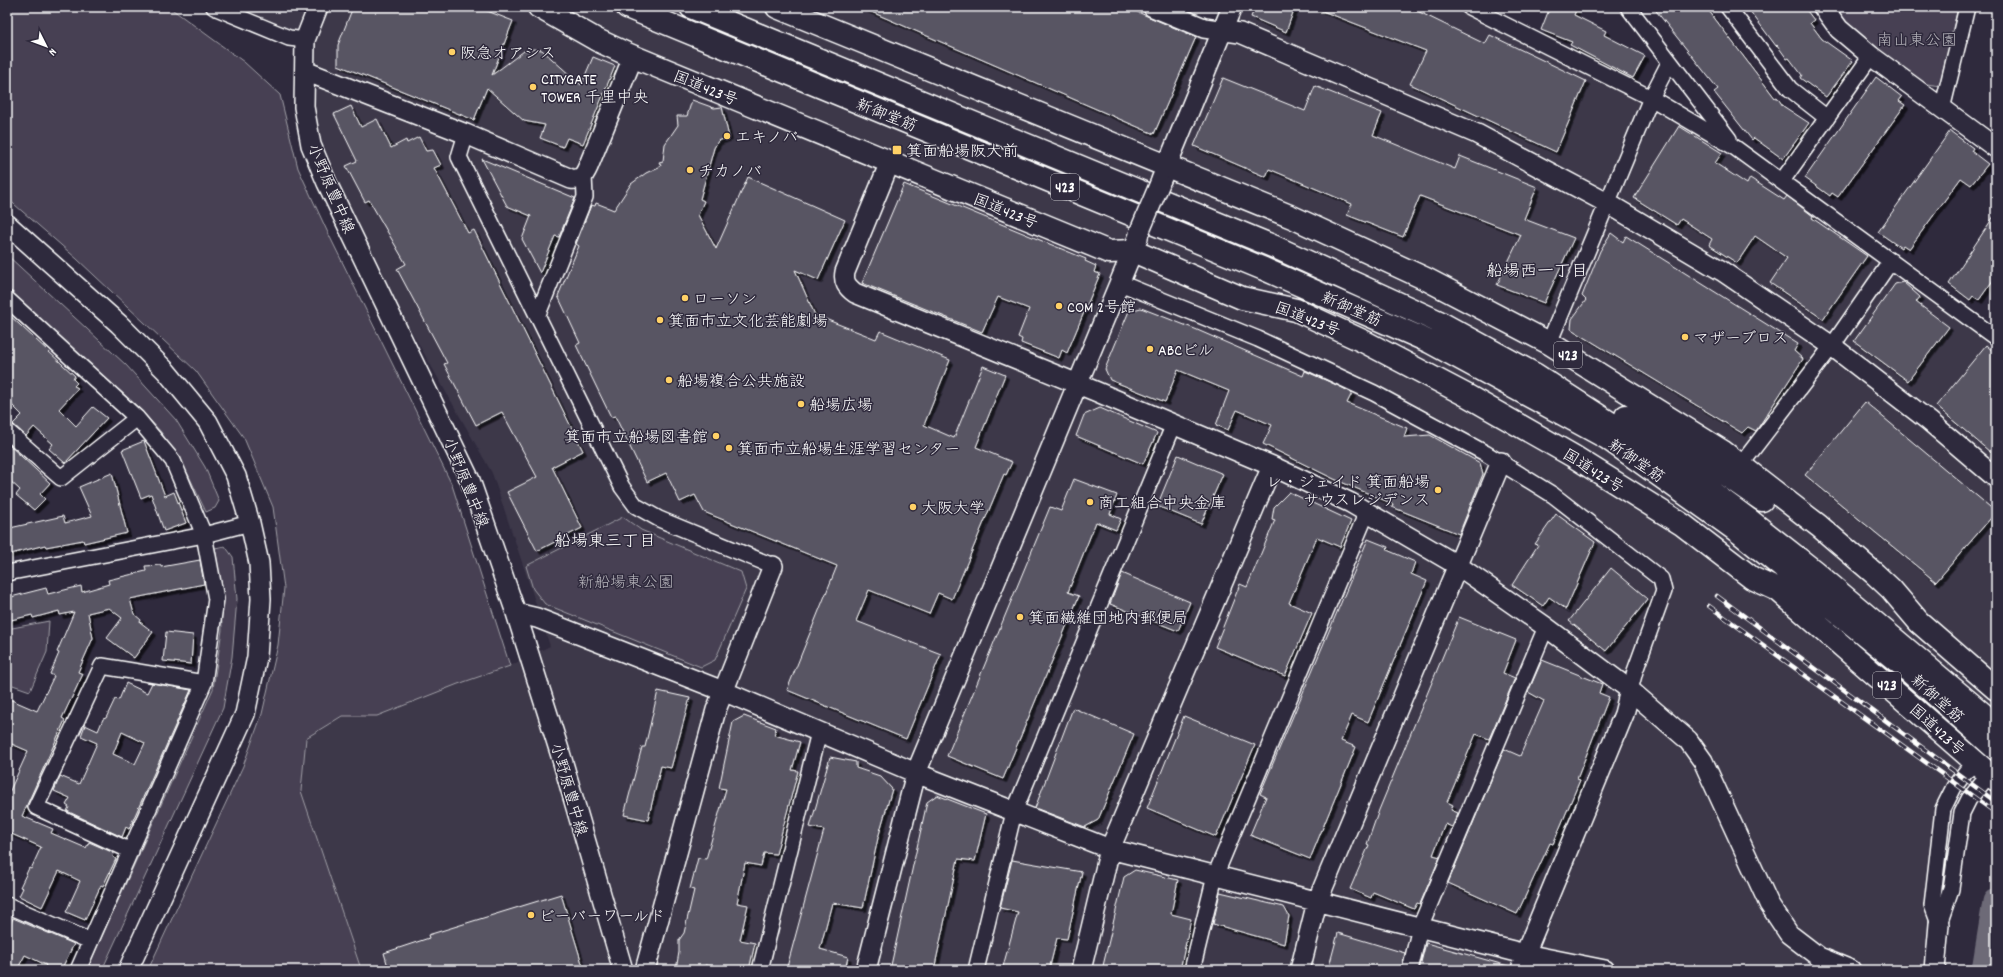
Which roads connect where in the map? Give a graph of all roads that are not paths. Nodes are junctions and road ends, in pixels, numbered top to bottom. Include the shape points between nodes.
1 (214, 7) edge
2 (318, 7) edge
3 (540, 7) edge
4 (627, 7) edge
5 (691, 7) edge
6 (776, 7) edge
7 (1153, 7) edge
8 (1232, 7) edge
9 (1469, 7) edge
10 (1628, 7) edge
11 (1728, 7) edge
12 (1823, 7) edge
13 (1967, 7) edge
14 (1222, 29) junction
15 (305, 40) junction
16 (633, 56) junction
17 (1871, 56) junction
18 (1669, 63) junction
19 (305, 71) junction
20 (1651, 98) junction
21 (1942, 109) junction
22 (1827, 118) junction
23 (466, 134) junction
24 (1734, 147) junction
25 (1996, 148) edge
26 (890, 162) junction
27 (1164, 175) junction
28 (584, 176) junction
29 (1782, 180) junction
30 (1607, 203) junction
31 (7, 224) edge
32 (1136, 242) junction
33 (1891, 261) junction
34 (1120, 283) junction
35 (7, 299) edge
36 (538, 314) junction
37 (1996, 338) edge
38 (1549, 343) junction
39 (1832, 346) junction
40 (1536, 375) junction
41 (1076, 384) junction
42 (1528, 395) junction
43 (137, 418) junction
44 (1174, 424) junction
45 (7, 432) edge
46 (1501, 462) junction
47 (1272, 466) junction
48 (1740, 466) junction
49 (1996, 478) edge
50 (1367, 512) junction
51 (250, 523) junction
52 (204, 535) junction
53 (1457, 565) junction
54 (773, 566) joint
55 (7, 573) edge
56 (1778, 590) junction
57 (516, 613) junction
58 (1918, 622) junction
59 (1546, 627) junction
60 (204, 683) junction
61 (1996, 689) edge
62 (1630, 690) junction
63 (723, 691) junction
64 (1996, 724) edge
65 (819, 732) junction
66 (1996, 749) edge
67 (1971, 759) junction
68 (916, 773) junction
69 (1992, 777) edge
70 (1014, 812) junction
71 (1110, 849) junction
72 (131, 851) junction
73 (1215, 876) junction
74 (1317, 902) junction
75 (7, 905) edge
76 (1939, 924) junction
77 (1420, 927) junction
78 (90, 941) junction
79 (1523, 962) edge
80 (78, 970) edge
81 (128, 970) edge
82 (623, 970) edge
83 (645, 970) edge
84 (760, 970) edge
85 (866, 970) edge
86 (976, 970) edge
87 (1081, 970) edge
88 (1192, 970) edge
89 (1300, 970) edge
90 (1410, 970) edge
91 (1605, 970) edge
92 (1851, 970) edge
93 (1935, 970) edge

1 - 15 street via 289,38
2 - 15 street, 小野原豊中線
3 - 16 highway, 国道423号 / 423 via 597,40
4 - 42 highway, 新御堂筋 / 423 via 1271,272 1430,342
5 - 40 highway, 新御堂筋 / 423 via 1275,247 1437,321
6 - 27 highway, 423
7 - 14 street via 1204,28
8 - 14 street
9 - 20 street
10 - 18 street
11 - 22 street via 1790,89
12 - 17 street via 1839,29
13 - 21 street
14 - 27 street
14 - 30 street via 1240,33 1477,134
15 - 19 street, 小野原豊中線
16 - 26 highway, 国道423号 / 423
16 - 28 street
17 - 21 street
17 - 22 street
18 - 20 street
18 - 24 street
19 - 23 street
19 - 57 street, 小野原豊中線 via 304,107 311,145 470,480
20 - 24 street
20 - 30 street
21 - 25 street
22 - 29 street
23 - 28 street via 571,179 578,180
23 - 36 street via 459,157
24 - 29 street
26 - 32 highway, 国道423号 / 423 via 1109,252
26 - 41 street via 845,272 844,280 847,287 855,293
27 - 32 street, bridge
27 - 38 highway, 423 via 1292,217 1426,280
28 - 36 street via 585,197
29 - 33 street
30 - 38 street
30 - 39 street via 1722,271
31 - 51 street via 119,324 166,371 208,422 236,476
32 - 34 street
32 - 56 highway, 国道423号 / 423 via 1242,298 1296,310 1423,371 1573,456 1683,524 1752,578
33 - 37 street
33 - 39 street
34 - 41 street
34 - 46 street via 1258,339 1374,393
35 - 43 street
36 - 54 street via 622,487 636,506 658,519
38 - 48 highway, 423 via 1722,451
39 - 48 street
39 - 49 street via 1929,421
40 - 58 highway via 1576,389 1706,461 1811,534
40 - 64 highway, 新御堂筋 / 423 via 1678,467 1748,519
41 - 44 street
41 - 68 street
42 - 56 highway via 1623,463
42 - 66 highway, 新御堂筋 / 423 via 1607,438 1740,533 1902,665
43 - 45 street via 61,478
43 - 52 street via 173,461
44 - 47 street
44 - 70 street
46 - 53 street
46 - 62 street via 1553,495 1661,579 1664,591
47 - 50 street
47 - 71 street
48 - 58 highway, 423 via 1858,558 1891,589
50 - 53 street
50 - 73 street
51 - 52 street
51 - 81 street via 259,563 261,599 257,657 245,714
52 - 55 street
52 - 60 street via 216,599
53 - 59 street
53 - 74 street
54 - 63 street
56 - 67 highway, 国道423号 / 423
57 - 63 street via 537,618
57 - 82 street, 小野原豊中線 via 561,756
58 - 61 highway, 423
59 - 62 street
59 - 77 street
60 - 72 street
60 - 72 street via 102,666 36,807
62 - 79 street via 1624,714
62 - 92 street via 1688,740 1703,761 1769,904 1789,934 1819,957
63 - 65 street
63 - 83 street
65 - 68 street
65 - 84 street
67 - 69 highway, 国道423号 / 423
67 - 76 street via 1966,773 1949,794 1942,816 1932,905
68 - 70 street
68 - 85 street
69 - 76 street via 1969,799 1962,813 1951,890
70 - 71 street
70 - 86 street
71 - 73 street
71 - 87 street
72 - 78 street
73 - 74 street
73 - 88 street
74 - 77 street
74 - 89 street
75 - 78 street
76 - 93 street
77 - 79 street
77 - 90 street
78 - 80 street
79 - 91 street

